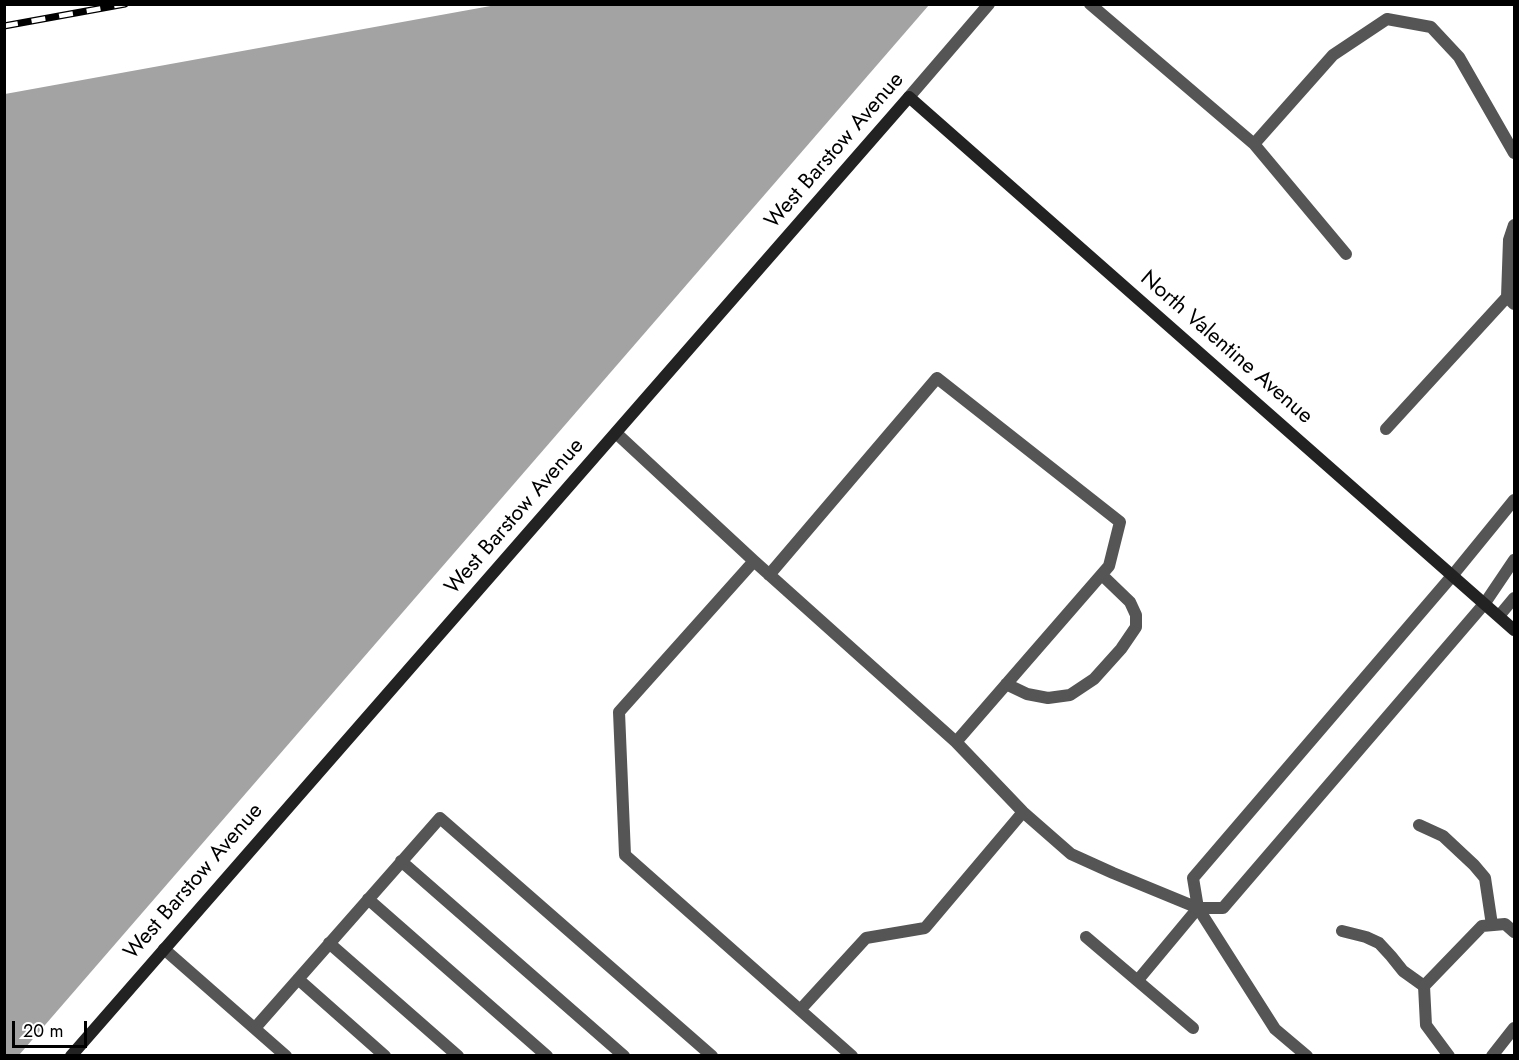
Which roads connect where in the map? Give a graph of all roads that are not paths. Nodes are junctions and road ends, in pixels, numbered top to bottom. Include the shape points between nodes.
1 (989, 4) edge
2 (1090, 4) edge
3 (909, 97) junction
4 (1254, 144) junction
5 (1515, 153) edge
6 (1515, 225) edge
7 (1346, 254) dead end
8 (1511, 300) edge
9 (1386, 429) dead end
10 (616, 433) junction
11 (1513, 507) edge
12 (1515, 560) edge
13 (754, 561) junction
14 (770, 575) junction
15 (1101, 575) junction
16 (1452, 576) junction
17 (1515, 598) edge
18 (1485, 603) junction
19 (1499, 616) junction
20 (1515, 630) edge
21 (1006, 684) junction
22 (956, 742) junction
23 (1023, 812) junction
24 (1419, 825) dead end
25 (401, 861) junction
26 (368, 899) junction
27 (1198, 908) junction
28 (1492, 925) junction
29 (1342, 931) dead end
30 (1515, 932) edge
31 (1086, 937) dead end
32 (329, 943) junction
33 (164, 949) junction
34 (298, 979) junction
35 (1138, 980) junction
36 (1424, 987) junction
37 (800, 1010) junction
38 (255, 1028) junction
39 (1193, 1028) dead end
40 (1515, 1028) edge
41 (71, 1056) edge
42 (286, 1056) edge
43 (385, 1056) edge
44 (458, 1056) edge
45 (547, 1056) edge
46 (624, 1056) edge
47 (712, 1056) edge
48 (852, 1056) edge
49 (1307, 1056) edge
50 (1449, 1056) edge
51 (1491, 1056) edge

1 - 3 street, West Barstow Avenue
2 - 4 street
3 - 10 street, West Barstow Avenue
3 - 16 street, North Valentine Avenue
4 - 5 street via 1333,55 1387,19 1431,27 1459,57
4 - 7 street
6 - 8 street via 1509,240
8 - 9 street
10 - 13 street
10 - 33 street, West Barstow Avenue
11 - 16 street
12 - 18 street
13 - 14 street
13 - 37 street via 619,712 625,855
14 - 15 street via 936,378 1120,522 1109,566
14 - 22 street
15 - 21 street
15 - 21 street via 1130,602 1136,615 1136,627 1121,649 1094,679 1070,695 1048,698
16 - 18 street, North Valentine Avenue
16 - 27 street via 1193,878
17 - 19 street
18 - 19 street, North Valentine Avenue
18 - 27 street via 1222,908
19 - 20 street, North Valentine Avenue
21 - 22 street
22 - 23 street
23 - 27 street via 1071,854
23 - 37 street via 925,928 866,938
24 - 28 street via 1443,836 1485,878
25 - 26 street
25 - 46 street
25 - 47 street via 440,818
26 - 32 street
26 - 45 street
27 - 35 street
27 - 49 street via 1275,1029
28 - 30 street via 1504,924
28 - 36 street via 1482,926
29 - 36 street via 1379,943 1403,971
31 - 35 street
32 - 34 street
32 - 44 street
33 - 38 street
33 - 41 street, West Barstow Avenue
34 - 38 street
34 - 43 street
35 - 39 street
36 - 50 street via 1426,1025
37 - 48 street
38 - 42 street
40 - 51 street

